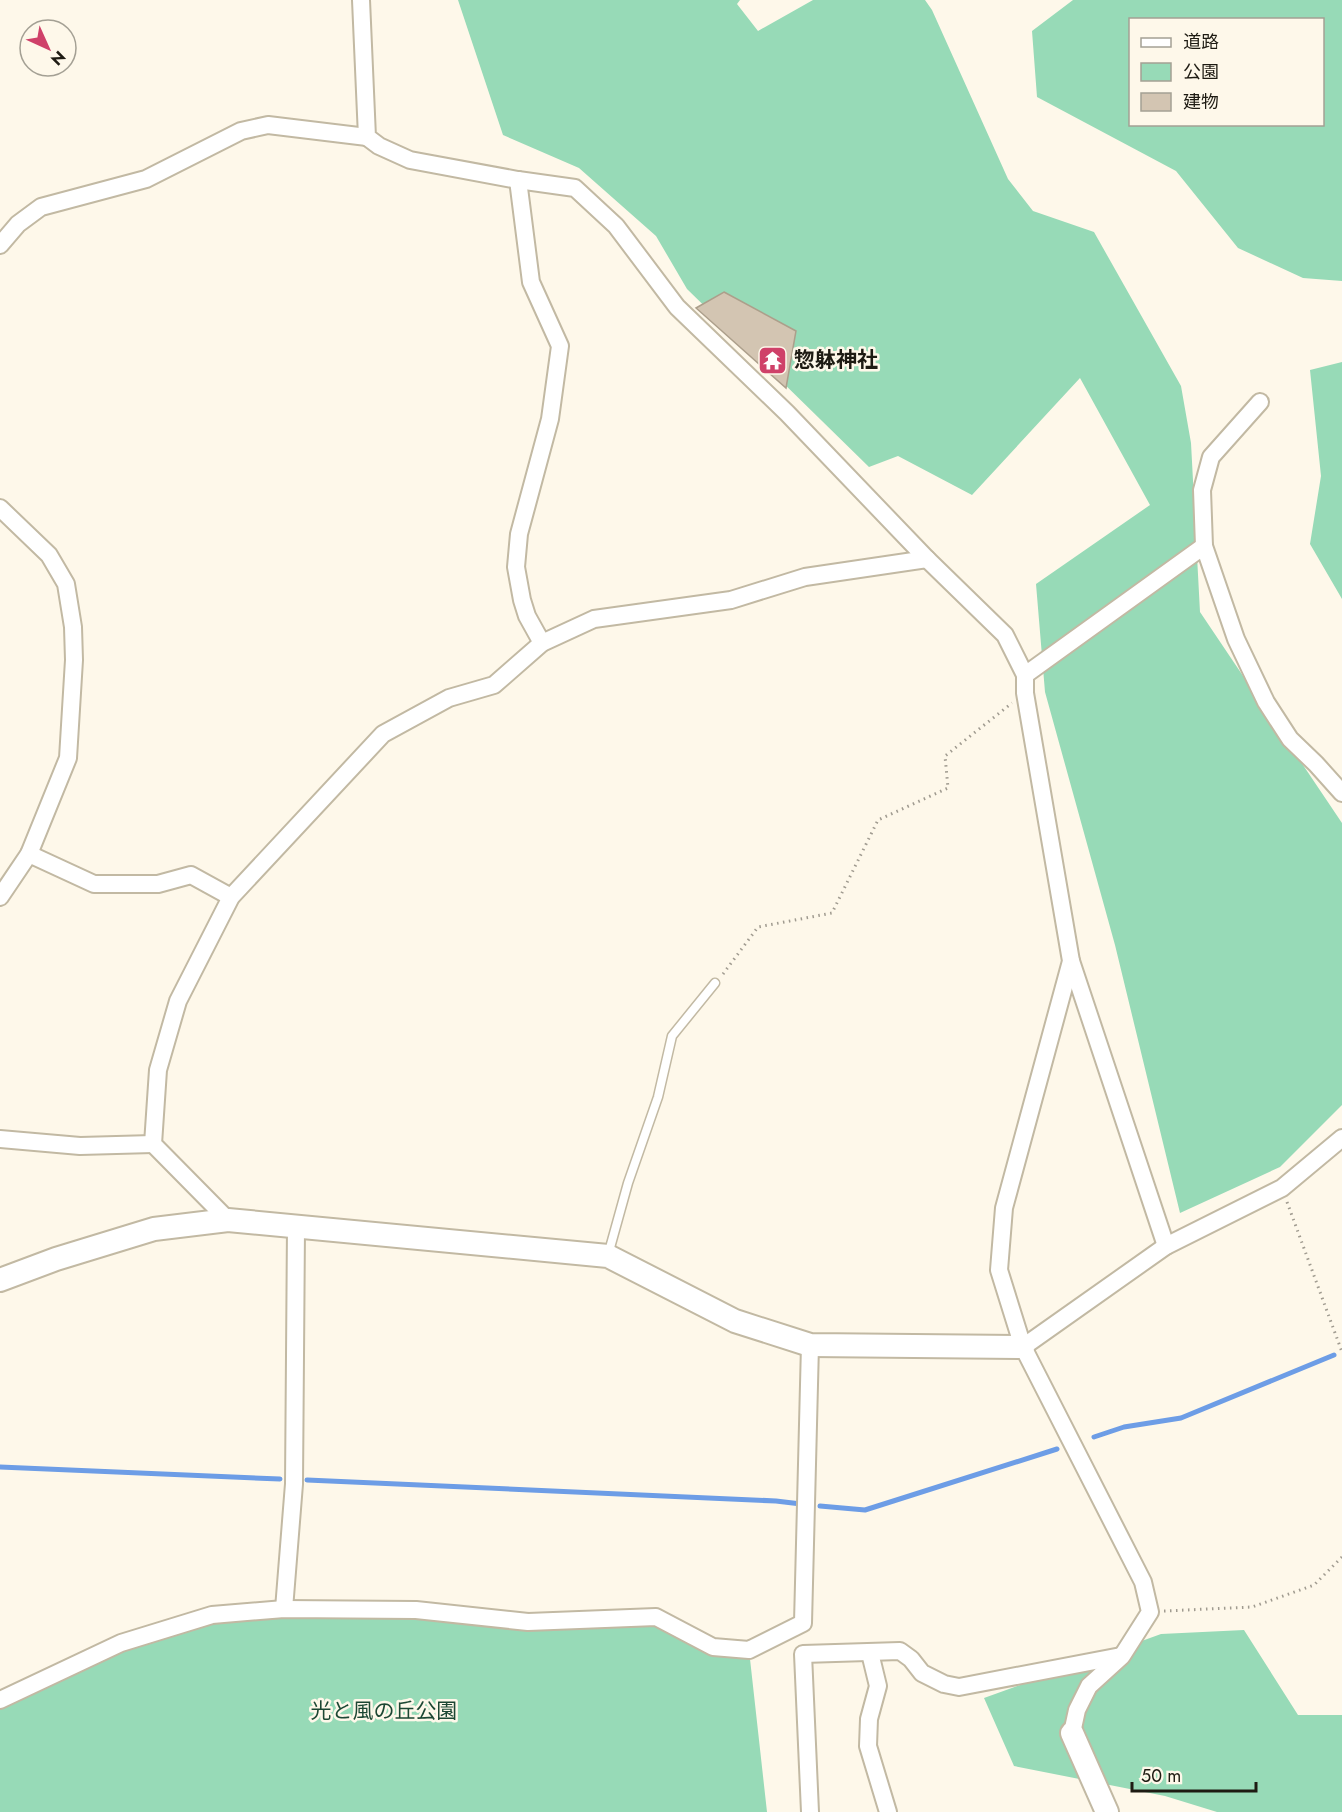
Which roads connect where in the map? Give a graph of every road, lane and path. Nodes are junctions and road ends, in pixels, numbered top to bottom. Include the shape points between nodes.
1 (361, 0) edge
2 (367, 137) junction
3 (518, 180) junction
4 (0, 245) edge
5 (1260, 402) dead end
6 (0, 508) edge
7 (1204, 546) junction
8 (927, 559) junction
9 (542, 643) junction
10 (1024, 675) junction
11 (1025, 693) junction
12 (1342, 793) edge
13 (29, 854) junction
14 (0, 897) edge
15 (231, 897) junction
16 (1071, 961) junction
17 (715, 983) joint
18 (1342, 1138) edge
19 (0, 1139) edge
20 (153, 1144) junction
21 (1282, 1188) junction
22 (228, 1220) junction
23 (296, 1228) junction
24 (1166, 1246) junction
25 (608, 1256) junction
26 (0, 1280) edge
27 (810, 1345) junction
28 (1023, 1347) junction
29 (1342, 1352) edge
30 (1342, 1557) edge
31 (284, 1609) junction
32 (1150, 1612) junction
33 (870, 1653) junction
34 (1122, 1656) junction
35 (0, 1700) edge
36 (1072, 1733) joint
37 (810, 1812) edge
38 (888, 1812) edge
39 (1107, 1812) edge

1 - 2 street
2 - 3 street via 410,160
2 - 4 street via 268,125 241,130 146,179 41,207 18,224
3 - 8 street via 575,188 616,226 677,307 787,413
3 - 9 street via 531,282 560,346 550,419 519,534 516,567 527,616
5 - 7 street via 1211,457 1202,490
6 - 13 street via 49,555 66,584 73,627 68,758
7 - 10 street
7 - 12 street via 1236,639 1266,702 1290,740
8 - 9 street via 805,577 731,600 594,620
8 - 10 street via 1005,635
9 - 15 street via 494,685 449,698 383,734
10 - 11 street
11 - 16 street
11 - 17 path via 945,756 948,788 878,820 832,914 758,927
13 - 14 street
13 - 15 street via 94,885 158,884 191,875
15 - 20 street via 178,1001 158,1071
16 - 24 street
16 - 28 street via 1004,1208 999,1270
17 - 25 lane via 672,1036 658,1096
18 - 21 street
19 - 20 street via 80,1146
20 - 22 street
21 - 24 street
21 - 29 path
22 - 23 street
22 - 26 street via 154,1228
23 - 25 street
23 - 31 street via 294,1484
24 - 28 street
25 - 27 street via 735,1321
27 - 28 street
27 - 31 street via 803,1623 749,1650 713,1647 656,1617 528,1622 416,1610
28 - 32 street via 1143,1582
30 - 32 path via 1314,1585 1252,1607
31 - 35 street via 212,1615 122,1644
32 - 34 street
33 - 34 street via 900,1651 922,1673 959,1687
33 - 37 street via 803,1654
33 - 38 street via 878,1686 869,1719 868,1746
34 - 36 street via 1089,1686 1077,1710
36 - 39 street

